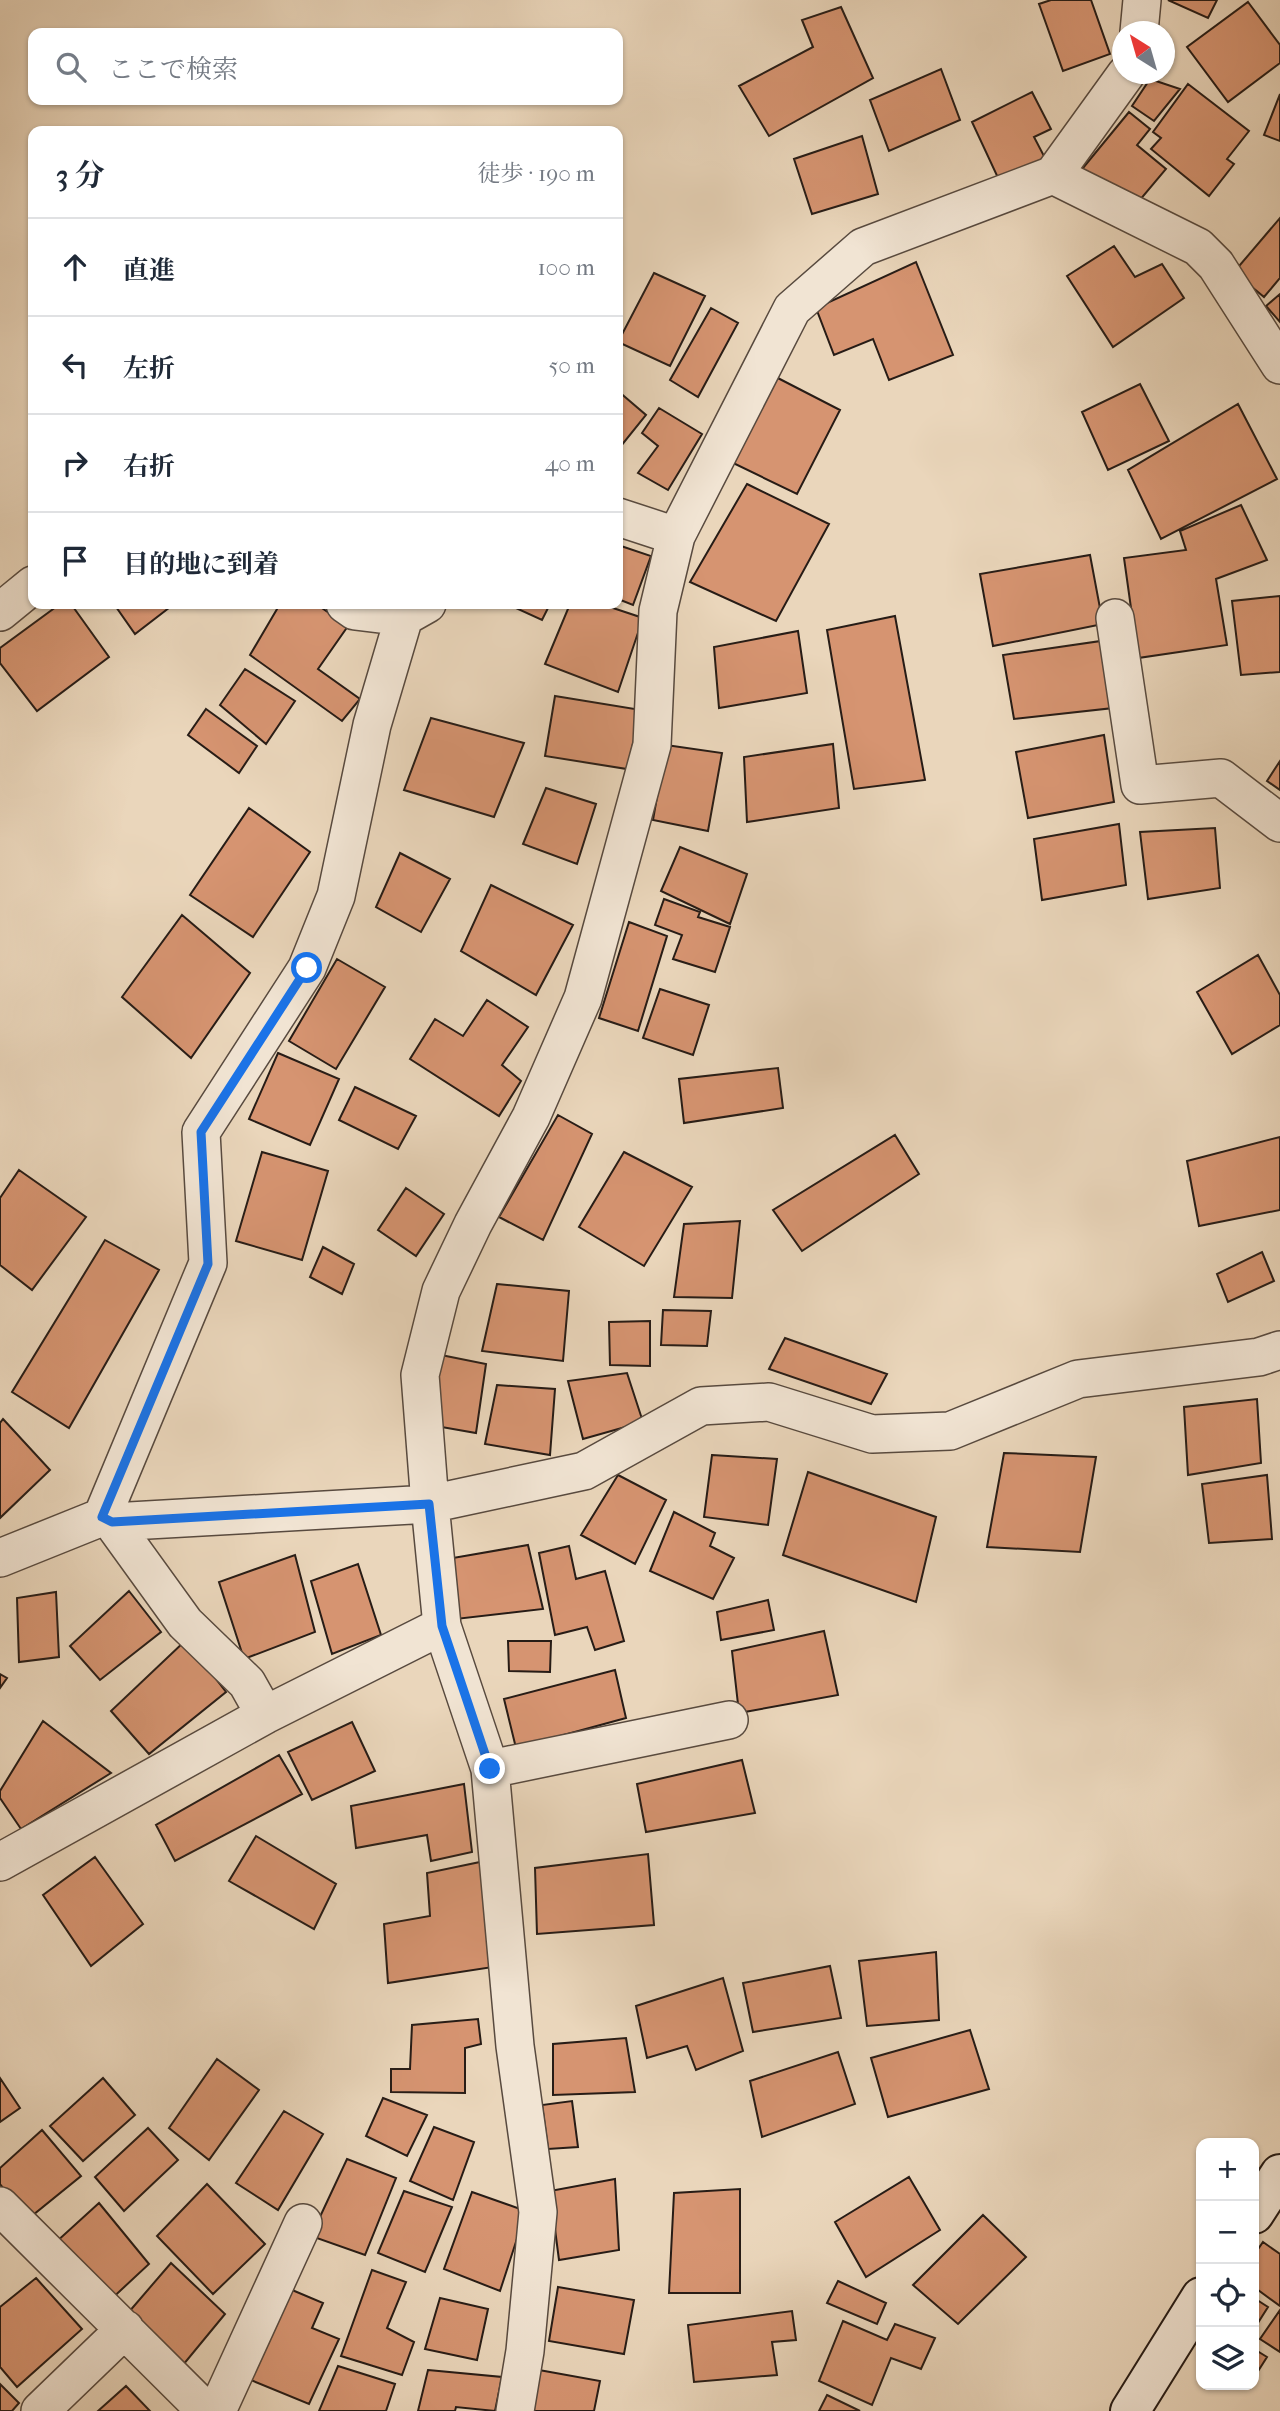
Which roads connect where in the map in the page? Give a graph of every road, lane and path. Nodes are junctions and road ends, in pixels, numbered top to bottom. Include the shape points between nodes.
1 (1142, 0) edge
2 (1140, 21) edge
3 (1118, 84) edge
4 (1054, 175) junction
5 (1280, 365) edge
6 (623, 519) edge
7 (676, 536) junction
8 (28, 589) edge
9 (352, 609) edge
10 (415, 611) edge
11 (0, 612) edge
12 (1115, 618) dead end
13 (1280, 823) edge
14 (1280, 1350) edge
15 (429, 1504) junction
16 (107, 1520) junction
17 (0, 1558) edge
18 (442, 1626) junction
19 (265, 1715) junction
20 (729, 1720) dead end
21 (490, 1769) junction
22 (0, 1862) edge
23 (1280, 2174) edge
24 (0, 2206) edge
25 (1259, 2206) edge
26 (303, 2222) dead end
27 (1196, 2306) edge
28 (124, 2329) junction
29 (1137, 2409) edge
30 (40, 2411) edge
31 (206, 2411) edge
32 (217, 2411) edge
33 (515, 2411) edge

1 - 2 street
3 - 4 street
4 - 5 street via 1198,247 1216,265
4 - 7 street via 863,247 792,309
6 - 7 street
7 - 15 street via 658,611 652,745 583,998 531,1117 441,1291 420,1375
8 - 11 street
9 - 10 street
10 - 16 street via 372,725 336,896 307,968 201,1132 208,1264
12 - 13 street via 1140,785 1221,778
14 - 15 street via 1259,1357 1078,1379 950,1431 872,1434 769,1402 701,1406 584,1471
15 - 16 street
15 - 18 street
16 - 17 street
16 - 19 street via 185,1623 247,1683
18 - 19 street
18 - 21 street
19 - 22 street
20 - 21 street
21 - 33 street via 515,2046 538,2212
23 - 25 street
24 - 28 street
26 - 32 street
27 - 29 street
28 - 30 street
28 - 31 street

